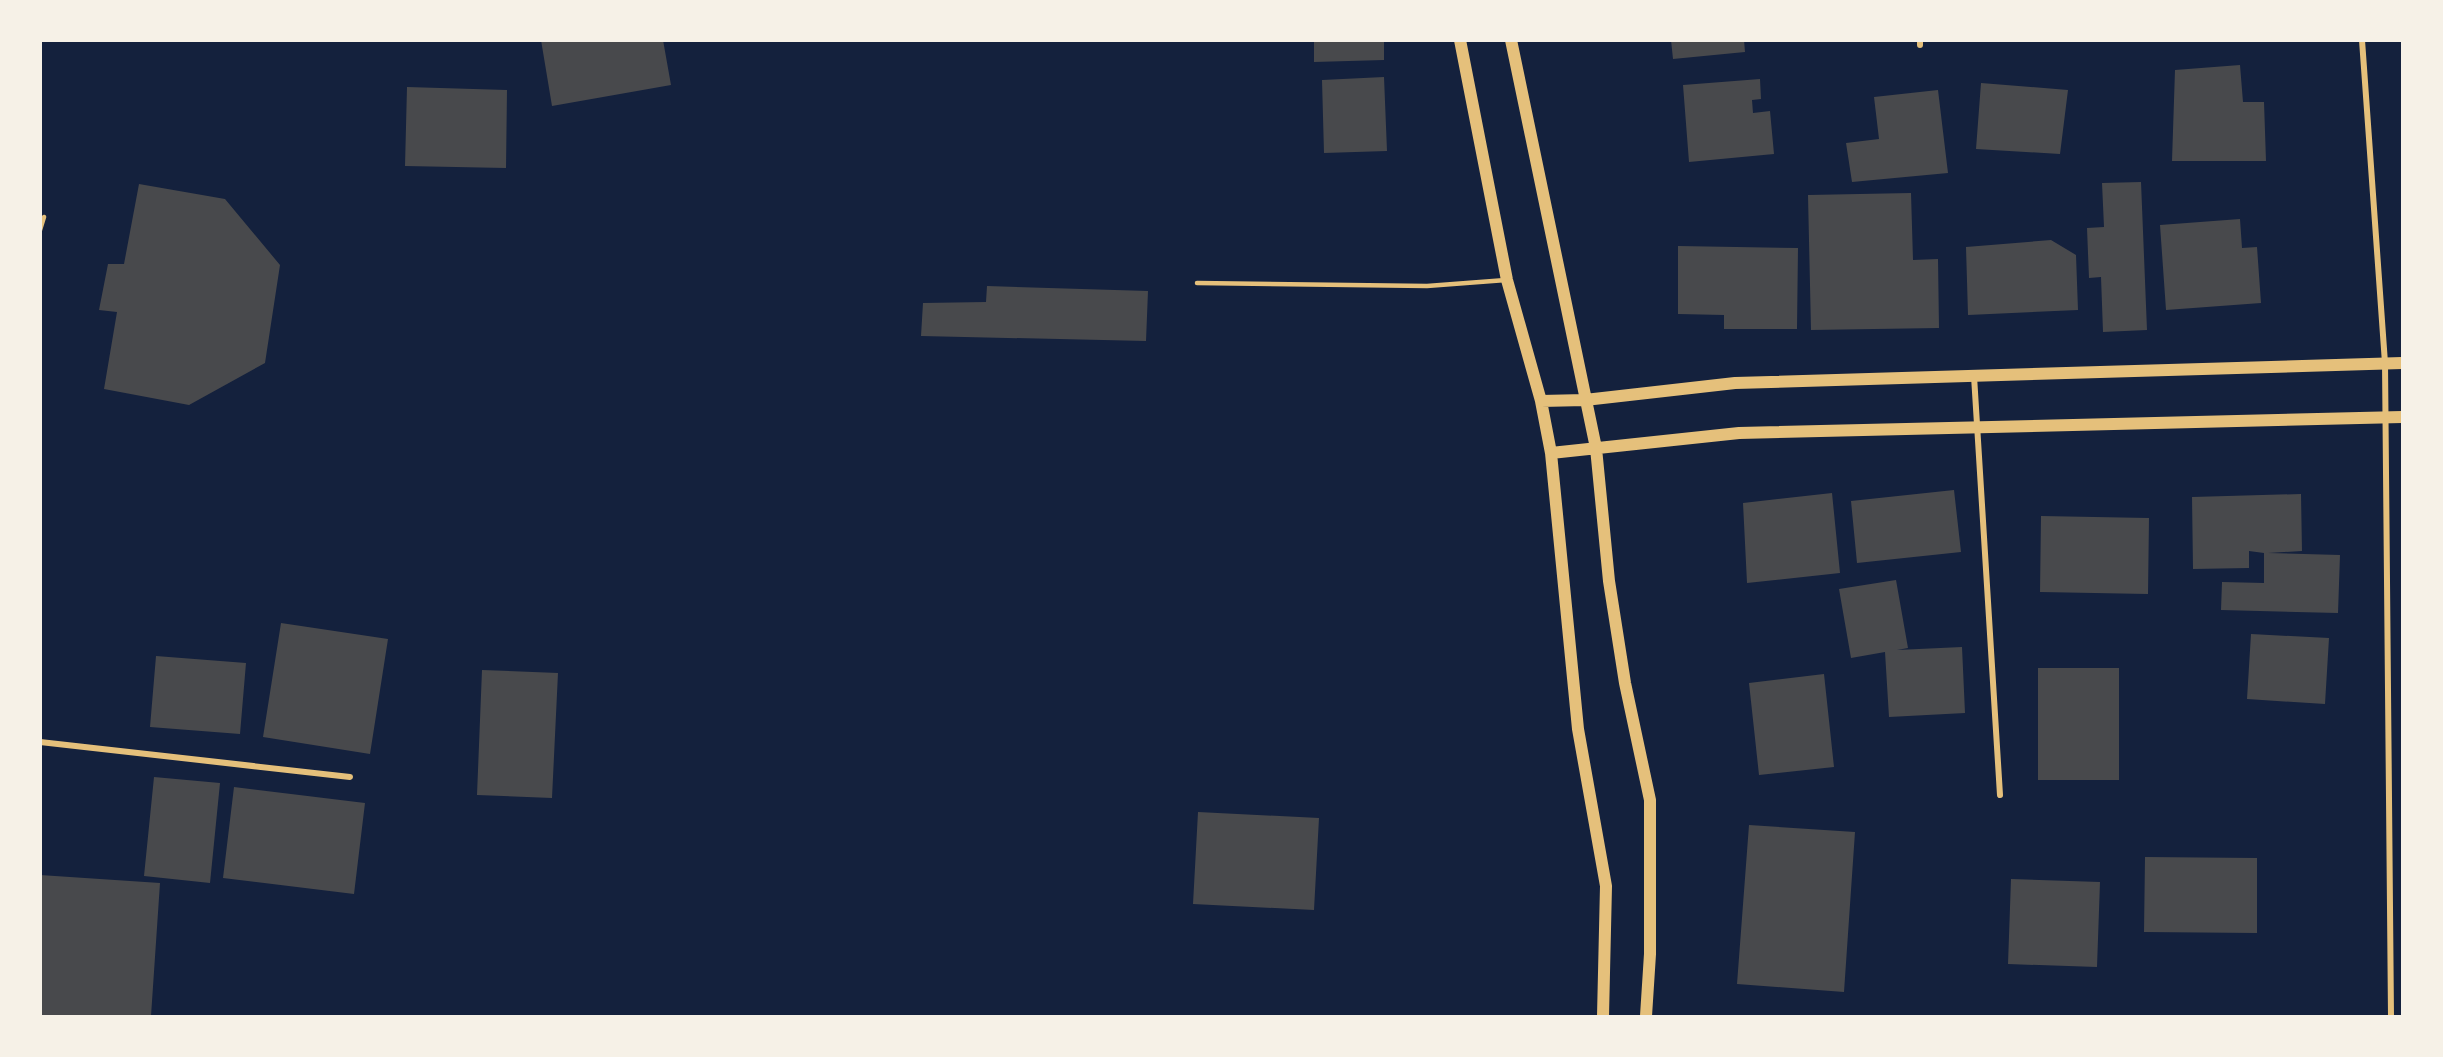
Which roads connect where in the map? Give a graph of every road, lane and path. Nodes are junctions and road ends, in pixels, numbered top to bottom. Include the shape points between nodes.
1 (1460, 40) edge
2 (1511, 40) edge
3 (2362, 40) edge
4 (44, 217) dead end
5 (40, 230) edge
6 (1507, 280) junction
7 (1197, 283) dead end
8 (2385, 363) junction
9 (2403, 363) edge
10 (1974, 376) junction
11 (1585, 400) junction
12 (1541, 401) junction
13 (2386, 417) junction
14 (2403, 417) edge
15 (1978, 428) junction
16 (1596, 448) junction
17 (1551, 453) junction
18 (40, 742) edge
19 (350, 777) dead end
20 (2000, 795) dead end
21 (1604, 1017) edge
22 (1646, 1017) edge
23 (2391, 1017) edge

1 - 6 main road
2 - 11 main road
3 - 8 street
4 - 5 lane
6 - 7 lane via 1427,286
6 - 12 main road
8 - 9 main road
8 - 10 main road
8 - 13 street
10 - 11 main road via 1735,383
10 - 15 street
11 - 12 main road
11 - 16 main road
12 - 17 main road
13 - 14 main road
13 - 15 main road
13 - 23 street
15 - 16 main road via 1738,434
15 - 20 street
16 - 17 main road
16 - 22 main road via 1609,581 1625,683 1650,800
17 - 21 main road via 1578,729 1606,886
18 - 19 street

